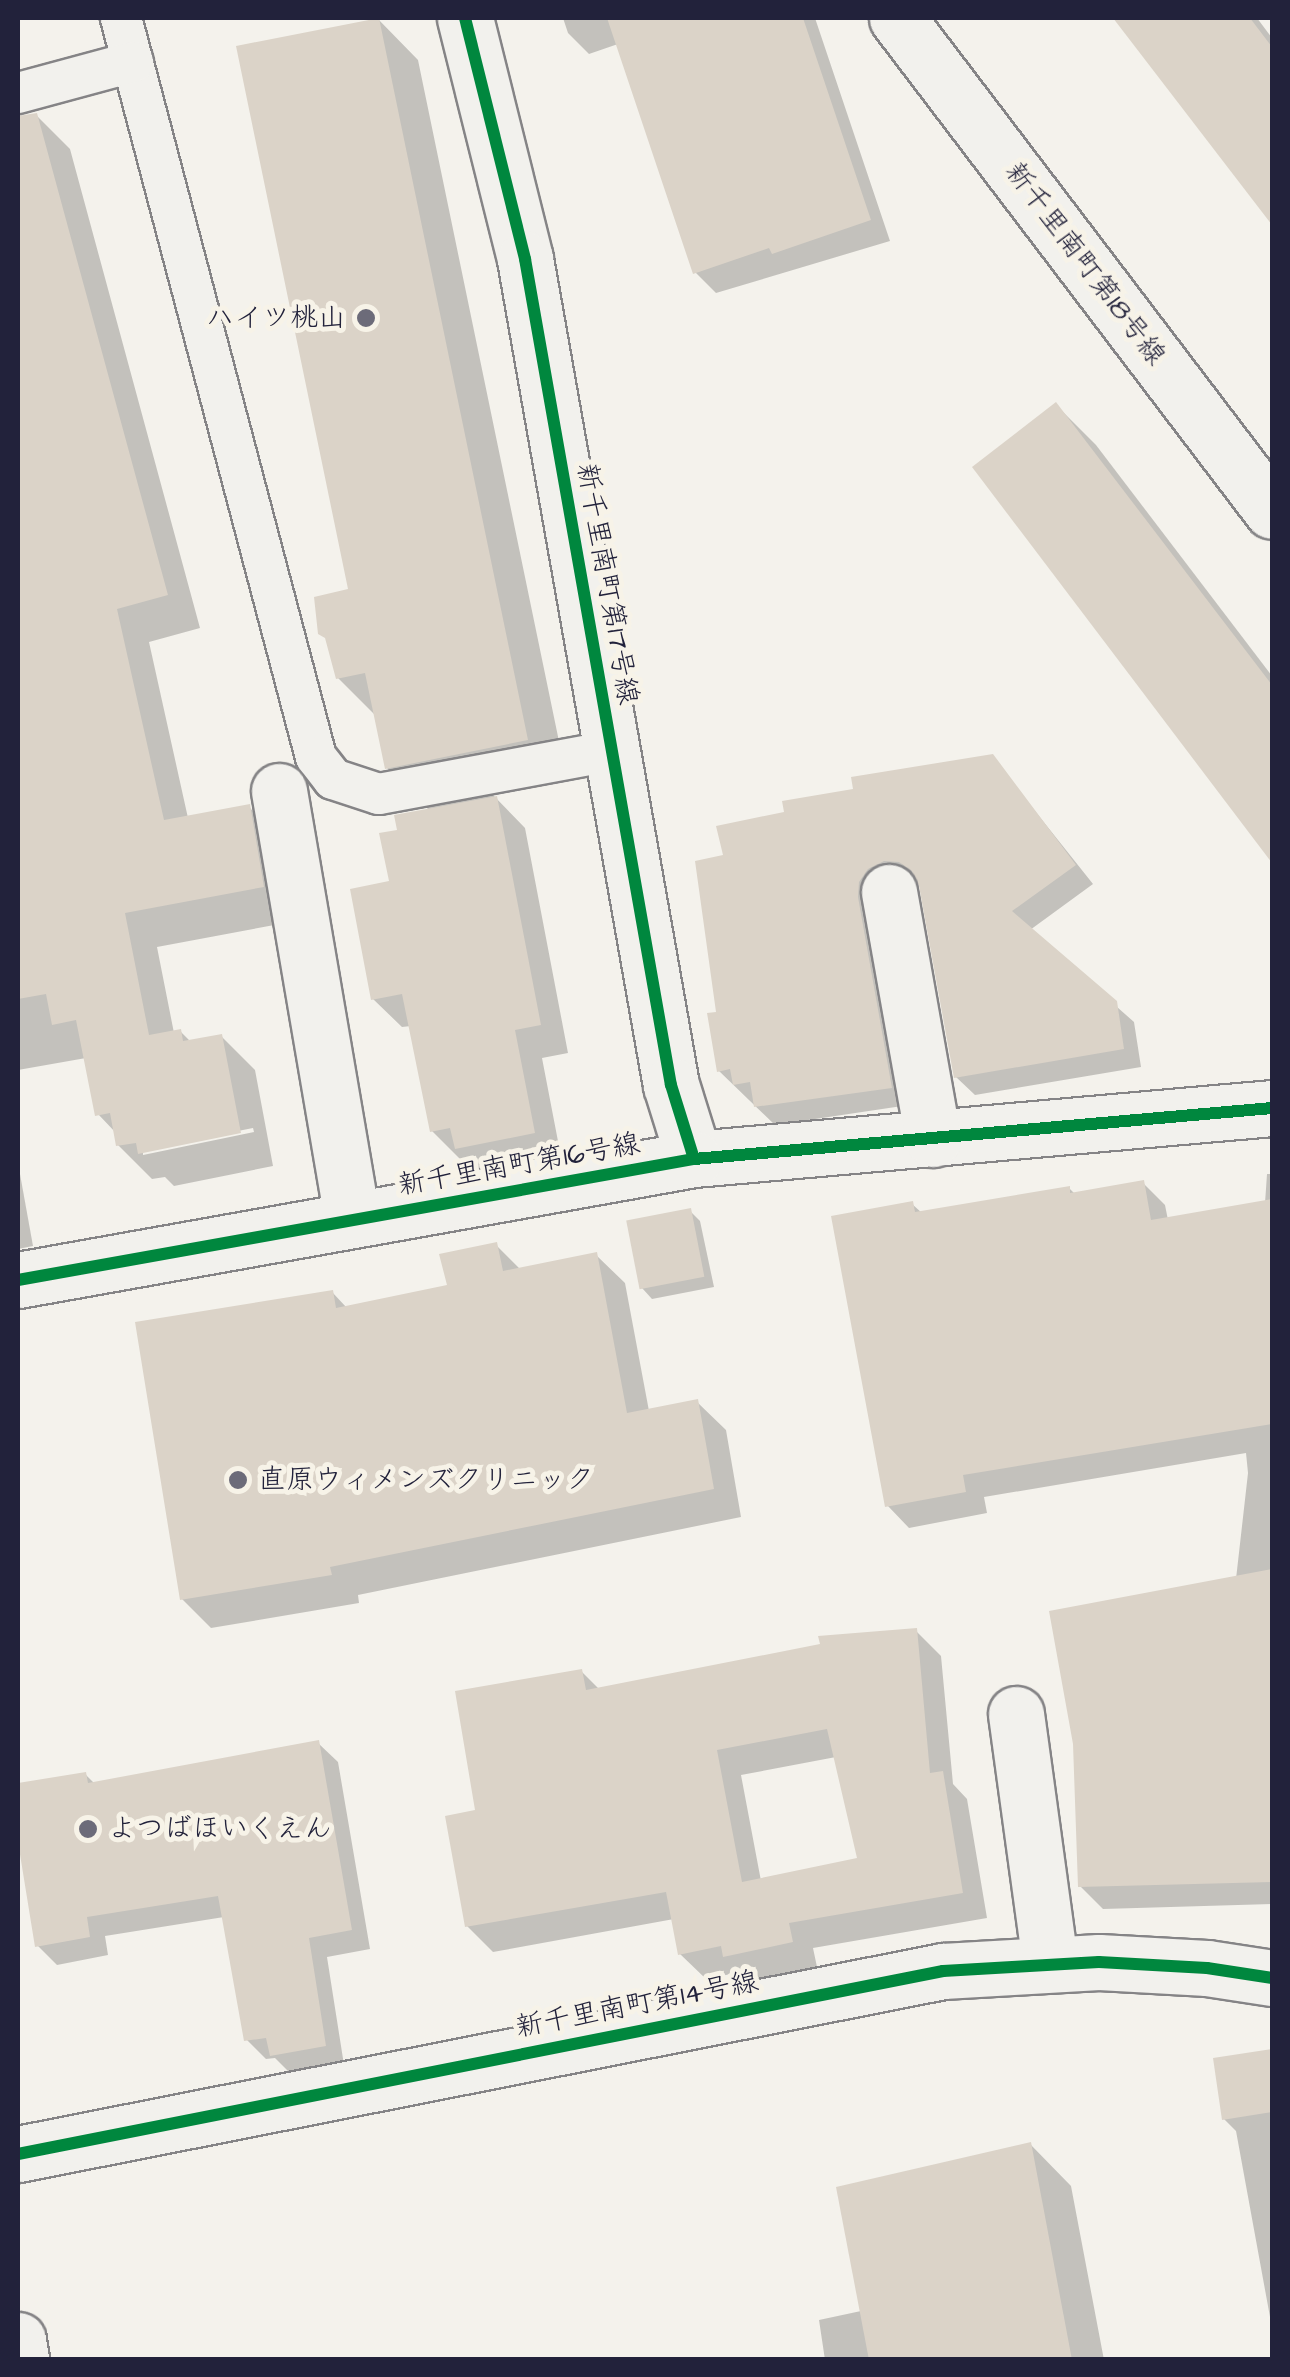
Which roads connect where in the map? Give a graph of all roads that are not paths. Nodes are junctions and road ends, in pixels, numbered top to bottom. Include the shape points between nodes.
1 (121, 18) edge
2 (465, 18) edge
3 (897, 18) edge
4 (133, 62) junction
5 (18, 93) edge
6 (1272, 511) edge
7 (610, 751) junction
8 (279, 792) dead end
9 (890, 892) dead end
10 (1272, 1108) edge
11 (933, 1139) junction
12 (694, 1159) junction
13 (352, 1220) junction
14 (18, 1280) edge
15 (1016, 1714) dead end
16 (1050, 1962) junction
17 (1272, 1978) edge
18 (18, 2154) edge
19 (18, 2340) edge
20 (21, 2360) edge

1 - 4 lane
2 - 7 street, 新千里南町第17号線 via 526,259
3 - 6 street, 新千里南町第18号線
4 - 5 lane
4 - 7 lane via 316,757 332,780 379,794
7 - 12 street, 新千里南町第17号線 via 671,1085
8 - 13 street
9 - 11 street
10 - 11 street, 新千里南町第16号線
11 - 12 street, 新千里南町第16号線
12 - 13 street, 新千里南町第16号線
13 - 14 street, 新千里南町第16号線
15 - 16 street
16 - 17 street, 新千里南町第14号線
16 - 18 street, 新千里南町第14号線 via 851,1988
19 - 20 street

